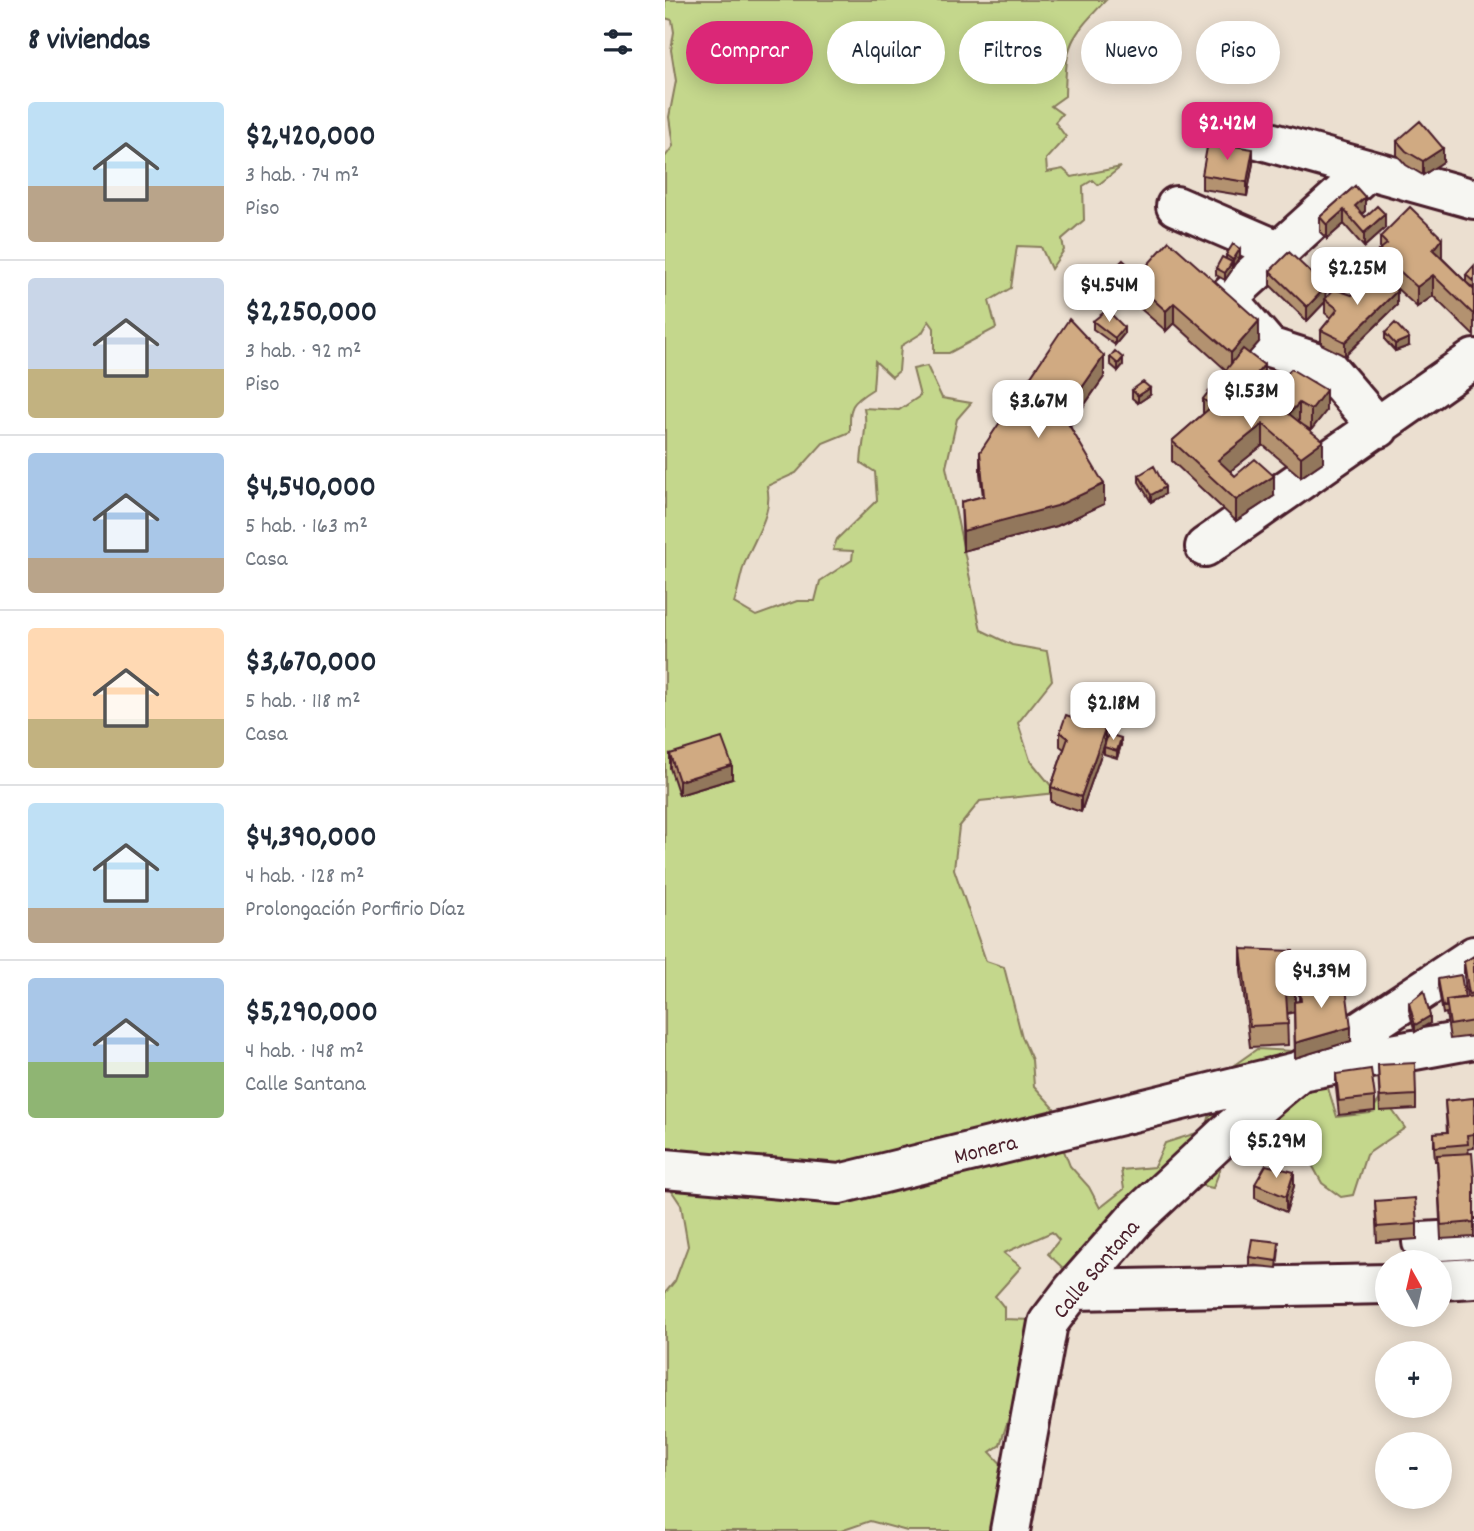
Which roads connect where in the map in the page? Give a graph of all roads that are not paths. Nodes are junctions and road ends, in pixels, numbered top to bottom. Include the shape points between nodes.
1 (1233, 132) dead end
2 (1367, 171) junction
3 (1474, 199) edge
4 (1176, 206) dead end
5 (1280, 251) junction
6 (1474, 359) edge
7 (1379, 428) junction
8 (1205, 547) dead end
9 (1474, 956) edge
10 (1474, 1039) edge
11 (1300, 1071) junction
12 (665, 1169) edge
13 (1474, 1238) edge
14 (1422, 1242) dead end
15 (1474, 1278) edge
16 (1453, 1279) edge
17 (1375, 1284) edge
18 (1073, 1290) junction
19 (1010, 1531) edge

1 - 2 street
2 - 3 street
2 - 5 street
4 - 5 street
5 - 7 street via 1227,298 1269,347 1325,365
6 - 7 street
7 - 8 street
9 - 11 street
10 - 11 street, Monera
11 - 12 street, Monera via 839,1184
11 - 18 street, Calle Santana via 1137,1217
13 - 14 street
15 - 16 street
17 - 18 street
18 - 19 street, Calle Santana via 1048,1323

